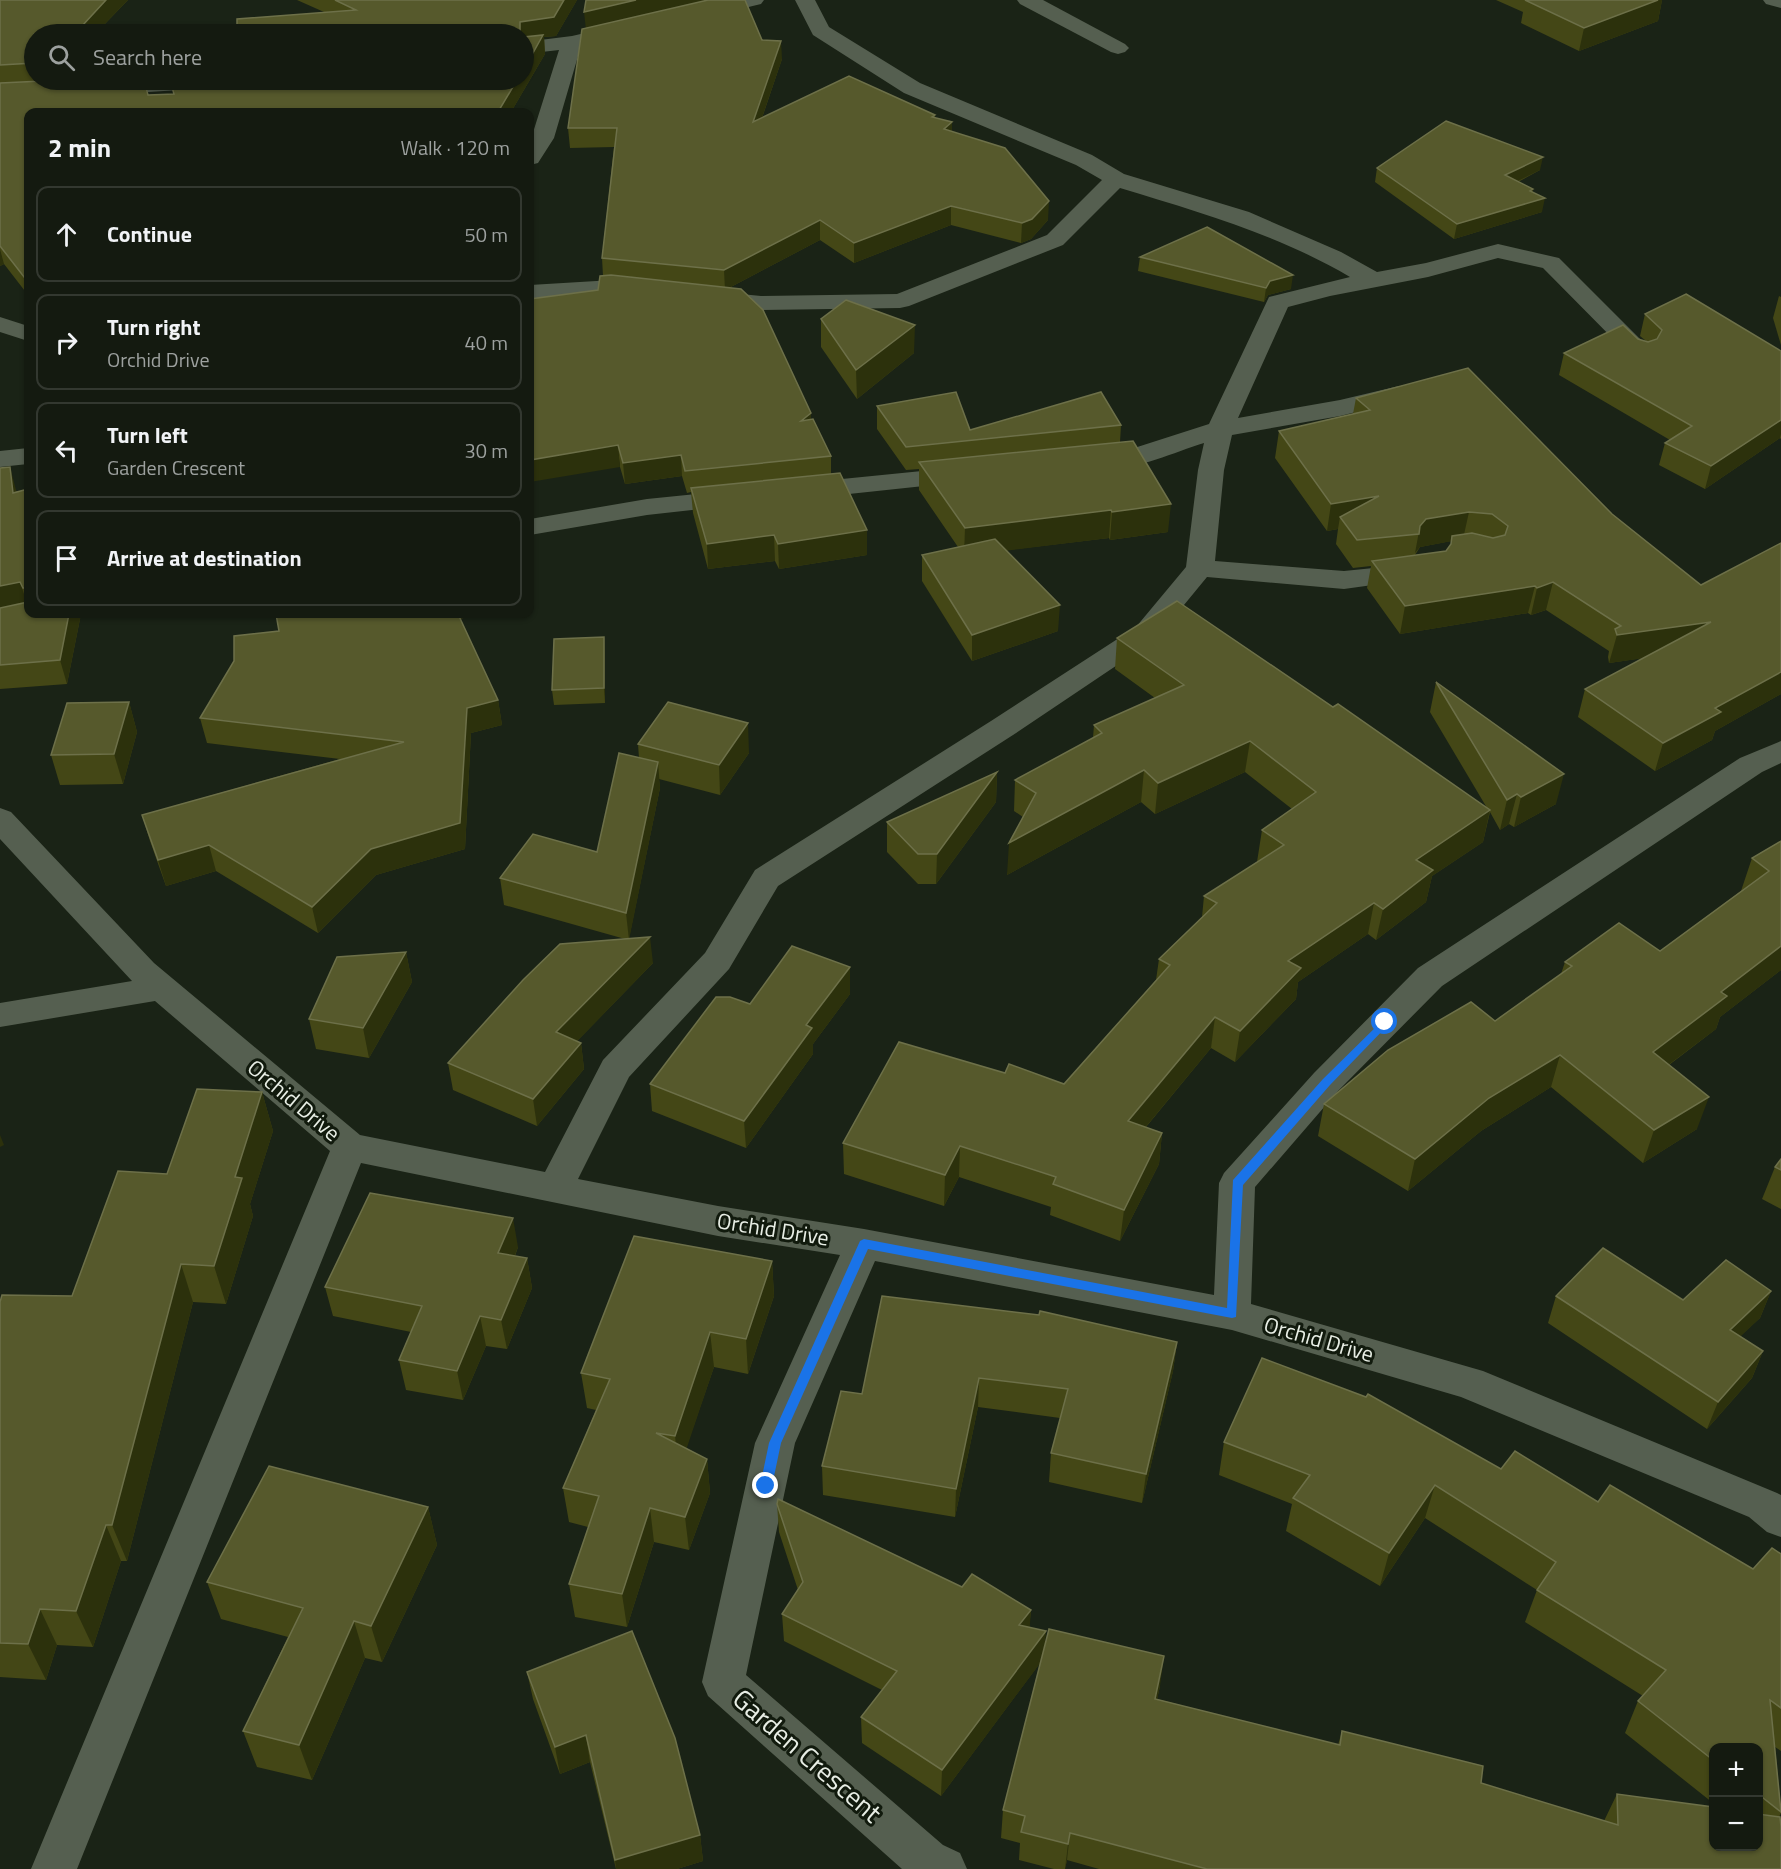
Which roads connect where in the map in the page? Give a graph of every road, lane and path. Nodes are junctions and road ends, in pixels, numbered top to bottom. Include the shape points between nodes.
1 (754, 0) edge
2 (804, 0) edge
3 (1026, 0) edge
4 (1773, 0) edge
5 (1781, 2) edge
6 (686, 16) edge
7 (640, 26) edge
8 (572, 42) junction
9 (534, 47) edge
10 (1118, 48) dead end
11 (92, 90) edge
12 (188, 90) edge
13 (534, 152) edge
14 (1116, 179) junction
15 (1372, 280) junction
16 (534, 292) edge
17 (658, 292) edge
18 (693, 296) edge
19 (0, 324) edge
20 (24, 333) edge
21 (1642, 354) edge
22 (1412, 391) edge
23 (1220, 429) junction
24 (24, 456) edge
25 (0, 459) edge
26 (1072, 464) edge
27 (990, 472) edge
28 (534, 526) edge
29 (1431, 555) edge
30 (1200, 568) junction
31 (1781, 751) edge
32 (0, 819) edge
33 (161, 988) junction
34 (0, 1015) edge
35 (350, 1147) junction
36 (556, 1187) junction
37 (864, 1244) junction
38 (1232, 1314) junction
39 (1775, 1503) edge
40 (54, 1869) edge
41 (944, 1869) edge

1 - 6 street
2 - 14 street via 820,31 912,88 1084,160
3 - 10 street
4 - 5 street
7 - 8 street
8 - 9 street
8 - 13 street via 543,138
11 - 12 street via 160,95
14 - 15 street via 1241,217 1333,257
14 - 18 street via 1055,240 900,301 761,303
15 - 21 street via 1498,251 1551,263
15 - 23 street via 1278,302
16 - 17 street via 613,286
19 - 20 street
22 - 23 street
23 - 26 street via 1131,458
23 - 30 street
24 - 25 street
27 - 28 street via 647,507
29 - 30 street via 1430,570 1344,580
30 - 36 street via 1146,633 766,878 717,961 615,1069
31 - 38 street via 1751,765 1430,977 1326,1082 1237,1183
32 - 33 street, Orchid Drive
33 - 34 street
33 - 35 street, Orchid Drive
35 - 36 street, Orchid Drive
35 - 40 street
36 - 37 street, Orchid Drive via 718,1221
37 - 38 street, Orchid Drive
37 - 41 street, Garden Crescent via 775,1443 723,1682 927,1861
38 - 39 street, Orchid Drive via 1469,1383

